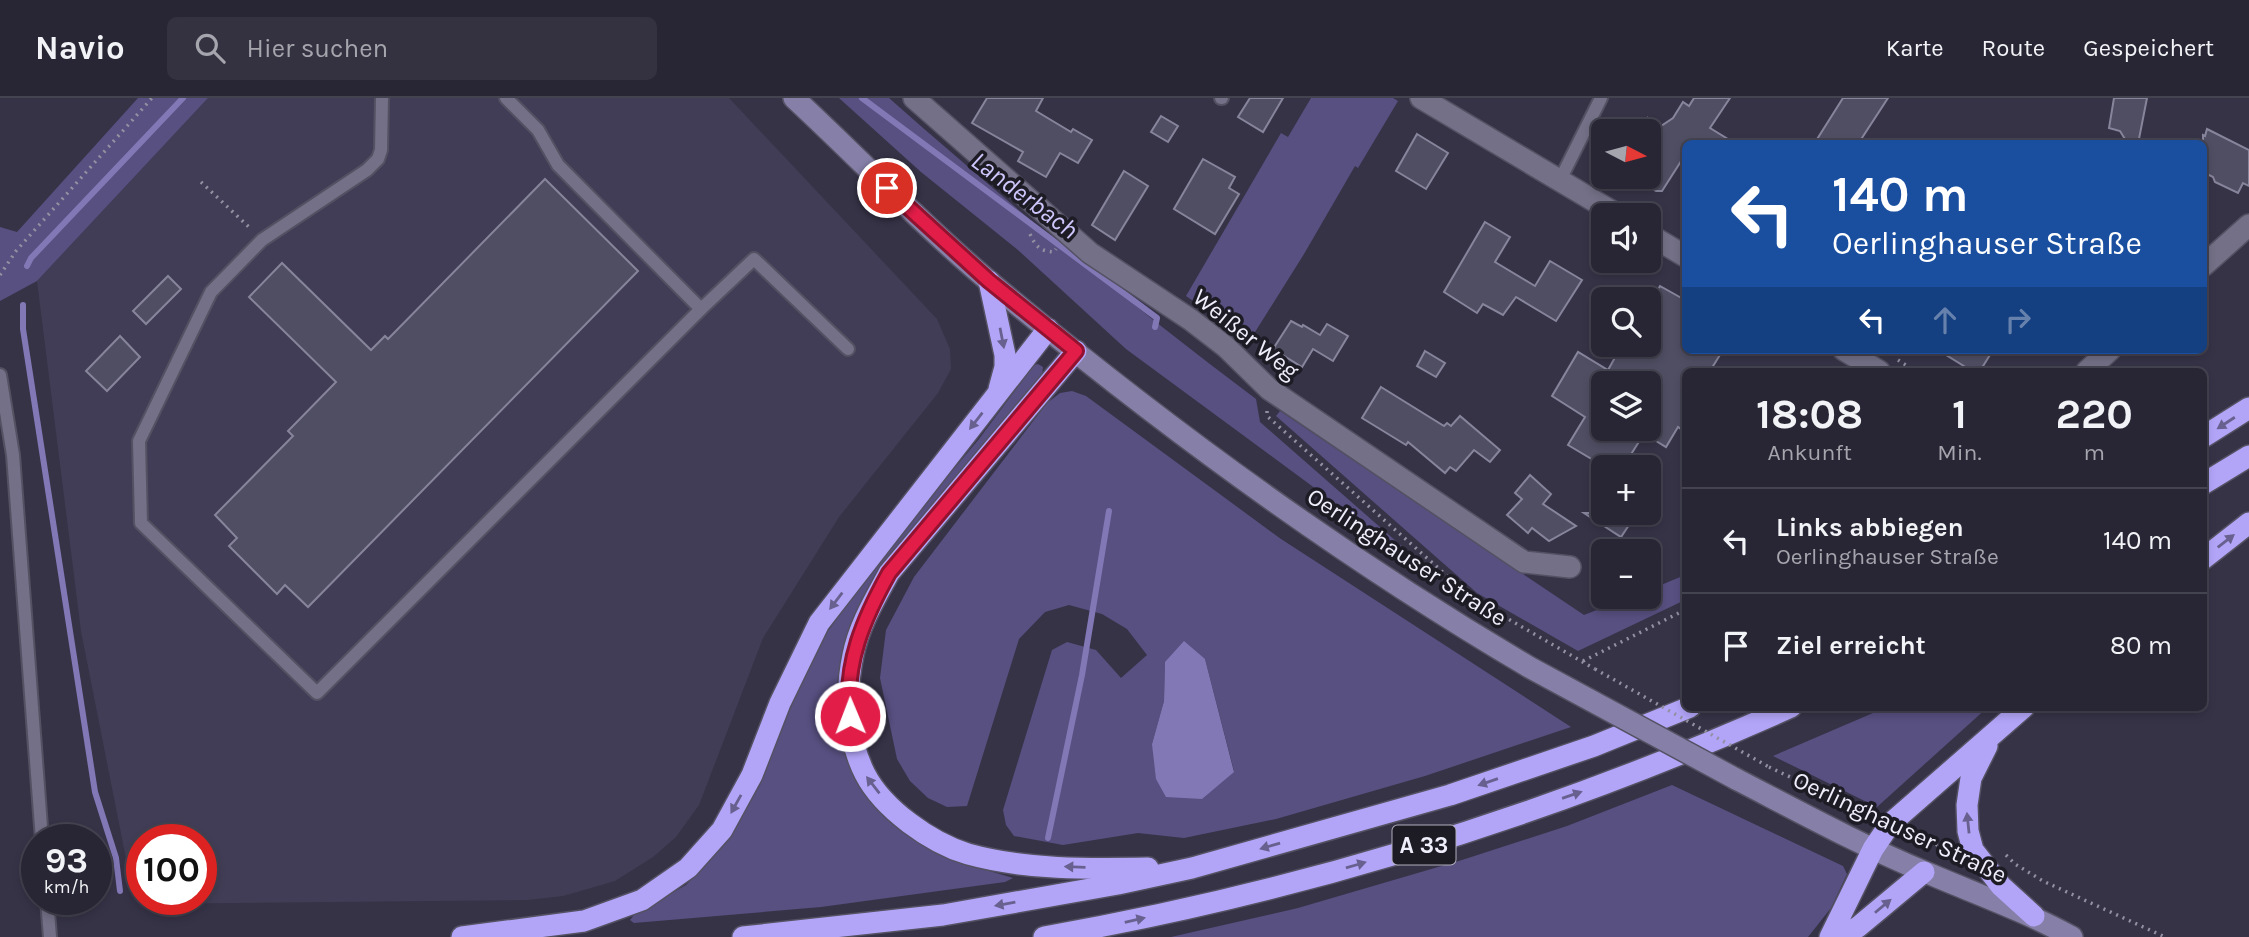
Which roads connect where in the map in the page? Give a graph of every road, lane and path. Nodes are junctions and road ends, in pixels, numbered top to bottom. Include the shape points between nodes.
1 (152, 98) edge
2 (383, 98) edge
3 (506, 98) edge
4 (794, 98) edge
5 (914, 98) edge
6 (1421, 98) edge
7 (1601, 98) edge
8 (1560, 180) junction
9 (201, 182) dead end
10 (1598, 203) edge
11 (2249, 225) edge
12 (1030, 234) dead end
13 (262, 240) junction
14 (1661, 242) edge
15 (1058, 247) dead end
16 (1682, 254) edge
17 (2207, 262) edge
18 (0, 275) edge
19 (989, 281) junction
20 (701, 309) junction
21 (1048, 329) junction
22 (848, 349) dead end
23 (1076, 351) junction
24 (1851, 354) edge
25 (2106, 354) edge
26 (1874, 368) edge
27 (2090, 368) edge
28 (0, 375) edge
29 (997, 395) junction
30 (2249, 408) edge
31 (1267, 416) dead end
32 (2207, 434) edge
33 (2249, 456) edge
34 (2207, 482) edge
35 (2249, 523) edge
36 (2207, 556) edge
37 (1570, 567) dead end
38 (1682, 612) edge
39 (1583, 662) junction
40 (1682, 710) edge
41 (1782, 711) edge
42 (2020, 711) edge
43 (1990, 738) junction
44 (1769, 767) dead end
45 (41, 824) edge
46 (1873, 849) junction
47 (1192, 868) junction
48 (1924, 872) junction
49 (48, 915) edge
50 (2034, 916) junction
51 (50, 937) edge
52 (462, 937) edge
53 (743, 937) edge
54 (1044, 937) edge
55 (1830, 937) edge
56 (1840, 937) edge
57 (2073, 937) edge

1 - 18 path
2 - 13 lane via 378,159
3 - 20 lane via 538,130 558,165
4 - 19 main road, Oerlinghauser Straße
5 - 37 street, Weißer Weg via 1090,253 1191,320 1269,390 1524,562
6 - 8 street
7 - 8 lane
8 - 10 street
9 - 13 path
11 - 17 street
12 - 15 path via 1035,246 1045,251 1055,252
13 - 20 lane via 211,292 139,441 141,523 317,693
14 - 16 street
19 - 21 main road, Oerlinghauser Straße
19 -> 29 highway via 1005,355
20 - 22 lane via 754,259
21 - 23 main road, Oerlinghauser Straße
21 - 29 highway
23 - 46 main road, Oerlinghauser Straße, bridge via 1185,436 1430,608 1529,667
47 -> 23 highway via 1010,864 965,853 926,835 893,810 865,775 852,736 848,695 853,653 867,612 889,573
24 - 26 street
25 - 27 street
28 - 45 lane via 13,455
29 -> 52 highway via 819,623 752,775 722,830 688,868 642,901 584,921
30 -> 32 highway
31 - 39 path via 1472,598
33 - 34 highway
36 -> 35 highway
38 - 39 path
39 - 44 path, bridge
40 -> 47 highway, A 33 via 1450,795
54 -> 41 highway, A 33 via 1291,884 1462,834 1637,772
42 - 43 highway
43 - 46 highway via 1890,824
50 -> 43 highway via 1986,867 1973,850 1968,831 1971,778
46 - 48 main road, Oerlinghauser Straße
46 - 55 highway
47 -> 53 highway, A 33 via 943,915
48 - 50 main road, Oerlinghauser Straße
56 -> 48 highway
49 - 51 lane
50 - 57 main road, Oerlinghauser Straße

